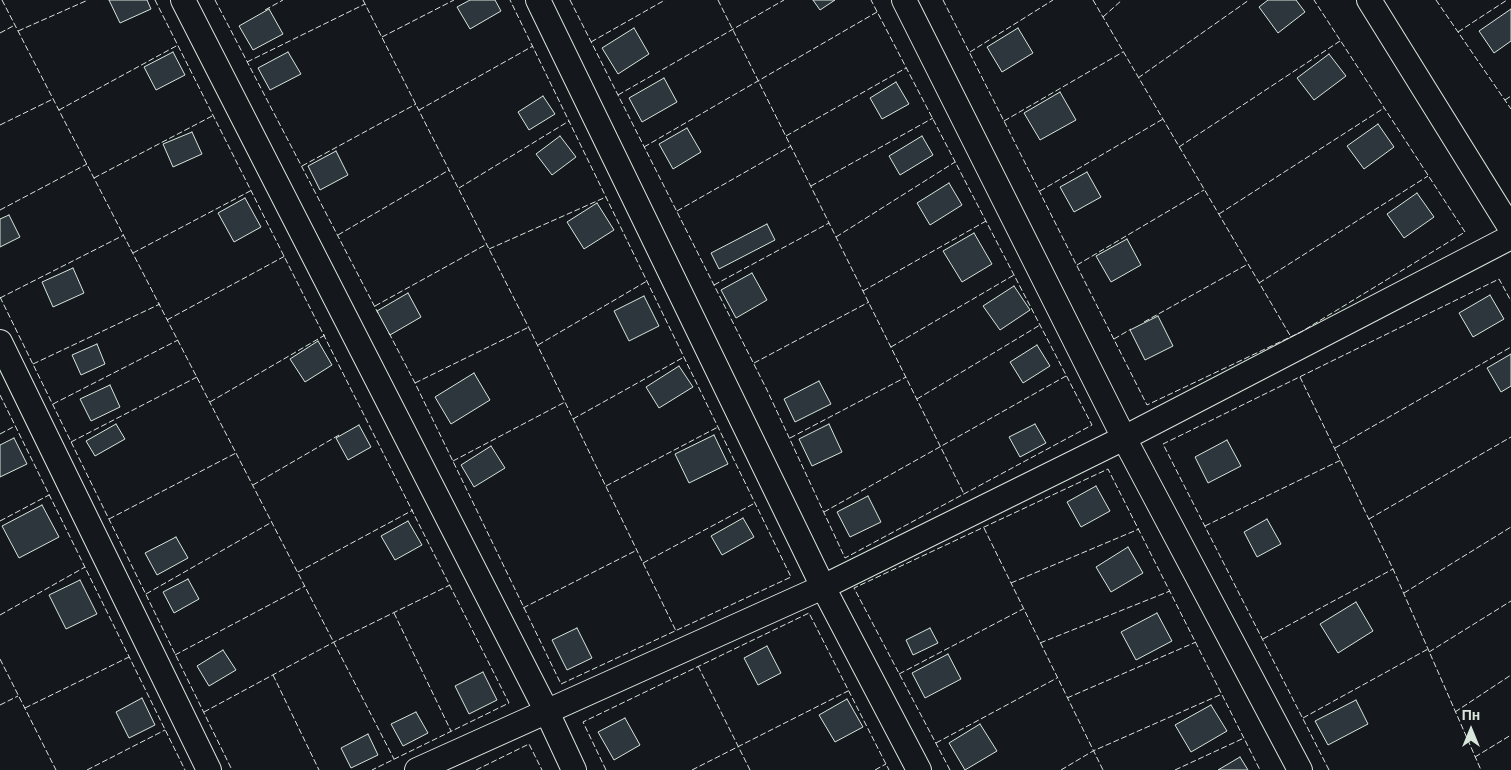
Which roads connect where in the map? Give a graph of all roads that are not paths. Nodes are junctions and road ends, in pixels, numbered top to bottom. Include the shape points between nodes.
1 (183, 0) edge
2 (538, 0) edge
3 (904, 0) edge
4 (1369, 0) edge
5 (1511, 229) edge
6 (1511, 237) edge
7 (0, 342) edge
8 (1124, 438) junction
9 (823, 587) junction
10 (546, 712) junction
11 (209, 770) edge
12 (417, 770) edge
13 (574, 770) edge
14 (919, 770) edge
15 (1300, 770) edge

1 - 10 street
2 - 9 street
3 - 8 street
4 - 5 street
6 - 8 street
7 - 11 street
8 - 9 street
8 - 15 street
9 - 10 street
9 - 14 street
10 - 12 street
10 - 13 street

